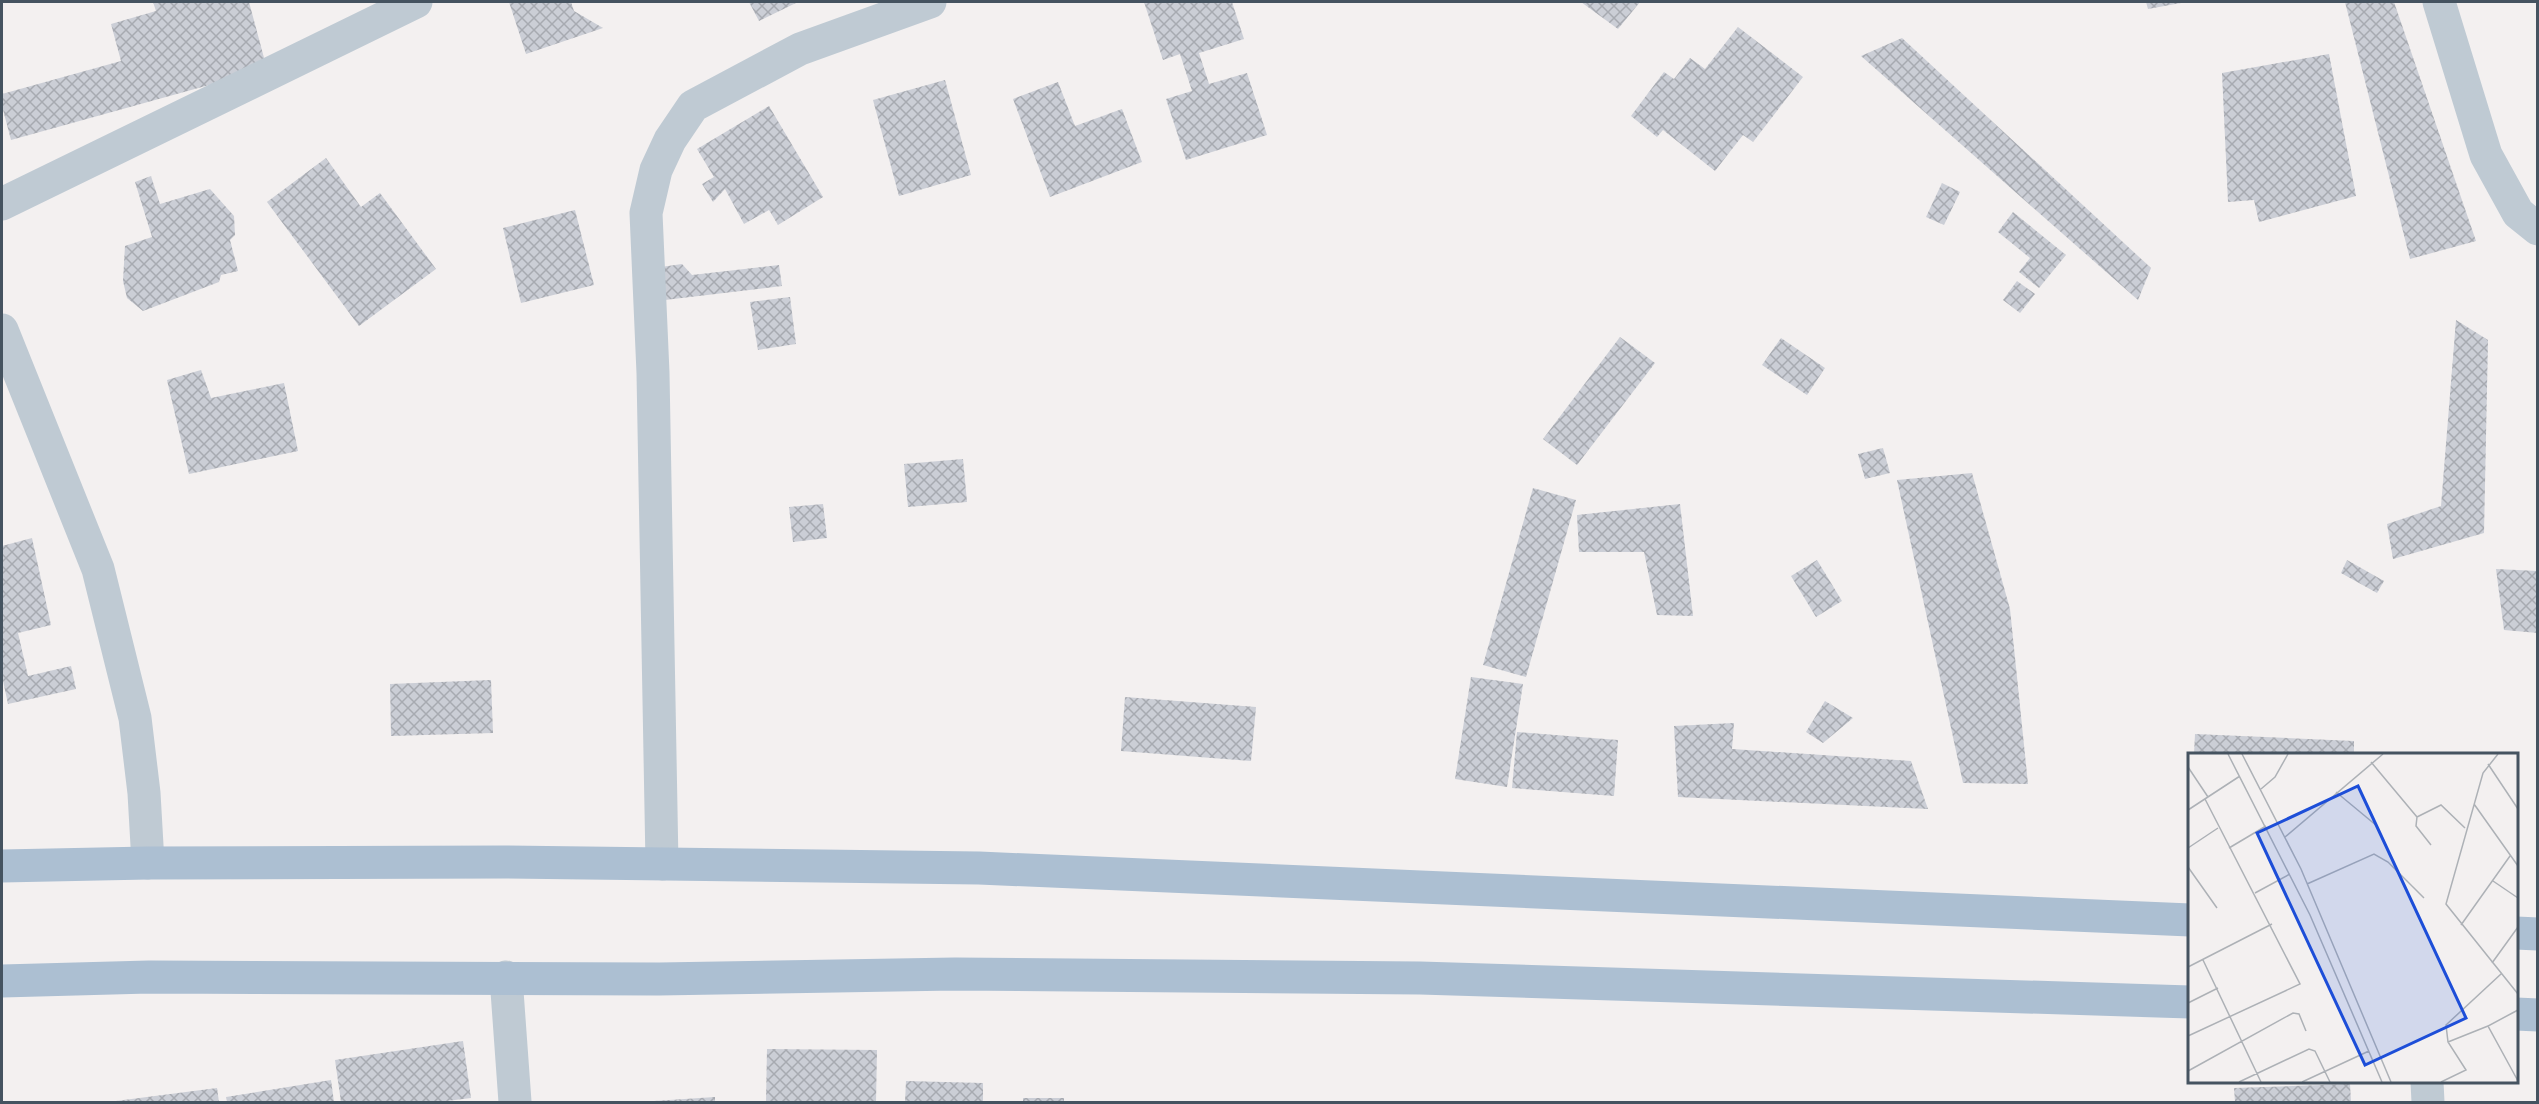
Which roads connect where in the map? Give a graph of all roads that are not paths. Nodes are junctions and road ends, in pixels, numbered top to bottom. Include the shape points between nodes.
1 (416, 2) edge
2 (930, 2) edge
3 (2439, 2) edge
4 (2, 204) edge
5 (2538, 229) edge
6 (2, 330) edge
7 (148, 863) junction
8 (662, 864) junction
9 (2, 867) edge
10 (2188, 920) edge
11 (2518, 933) edge
12 (2538, 934) edge
13 (506, 976) junction
14 (2, 981) edge
15 (2188, 1002) edge
16 (2518, 1014) edge
17 (2538, 1015) edge
18 (2427, 1083) edge
19 (515, 1102) edge
20 (2428, 1102) edge

1 - 4 street
2 - 8 street via 800,49 693,106 656,170 646,213 653,373
3 - 5 street via 2486,154 2518,213
6 - 7 street via 98,569 135,718
7 - 8 main road
7 - 9 main road
8 - 10 main road via 979,868
11 - 12 main road
13 - 14 main road
13 - 15 main road via 1420,978
13 - 19 street
16 - 17 main road
18 - 20 street

